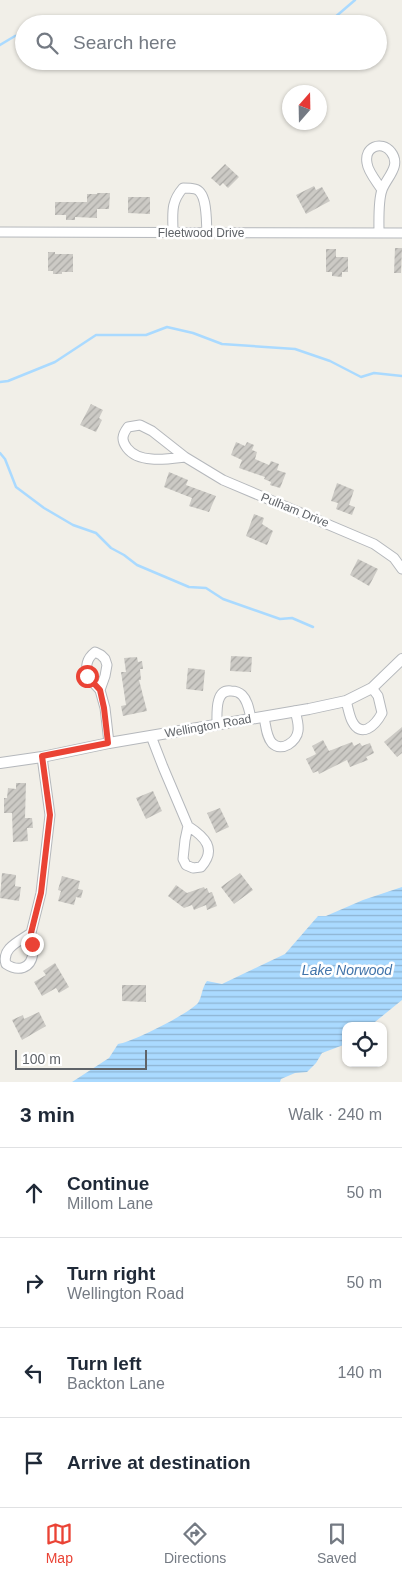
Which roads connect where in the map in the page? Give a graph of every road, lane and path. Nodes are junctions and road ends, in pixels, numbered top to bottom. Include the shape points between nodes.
1 (382, 190) junction
2 (0, 232) edge
3 (173, 233) junction
4 (207, 233) junction
5 (379, 233) junction
6 (402, 233) edge
7 (184, 457) junction
8 (402, 569) edge
9 (402, 659) edge
10 (372, 688) junction
11 (100, 690) dead end
12 (346, 701) junction
13 (295, 712) junction
14 (264, 717) junction
15 (251, 718) junction
16 (217, 724) junction
17 (151, 736) junction
18 (108, 743) junction
19 (42, 756) junction
20 (0, 762) edge
21 (188, 826) dead end
22 (31, 933) dead end

1 - 1 street via 394,170 395,156 379,145 369,151 367,165
1 - 5 street
2 - 3 street, Fleetwood Drive
3 - 4 street, Fleetwood Drive
3 - 4 street via 172,206 175,196 183,188 196,189 202,194
4 - 5 street, Fleetwood Drive
5 - 6 street, Fleetwood Drive
7 - 7 street, Pulham Drive via 152,431 140,426 128,427 122,435 131,453 156,459
7 - 8 street, Pulham Drive via 222,480 374,544 394,558
9 - 10 street, Wellington Road
10 - 12 street, Wellington Road
10 - 12 street via 378,696 382,714 373,727 358,728 352,722
11 - 18 street
12 - 13 street, Wellington Road
13 - 14 street, Wellington Road
13 - 14 street via 299,724 296,739 282,747 274,745 268,736
14 - 15 street, Wellington Road
15 - 16 street, Wellington Road
15 - 16 street via 242,695 227,690 219,701
16 - 17 street, Wellington Road
17 - 18 street, Wellington Road
17 - 21 street
18 - 19 street, Wellington Road
19 - 20 street, Wellington Road
19 - 22 street via 50,815 41,893

